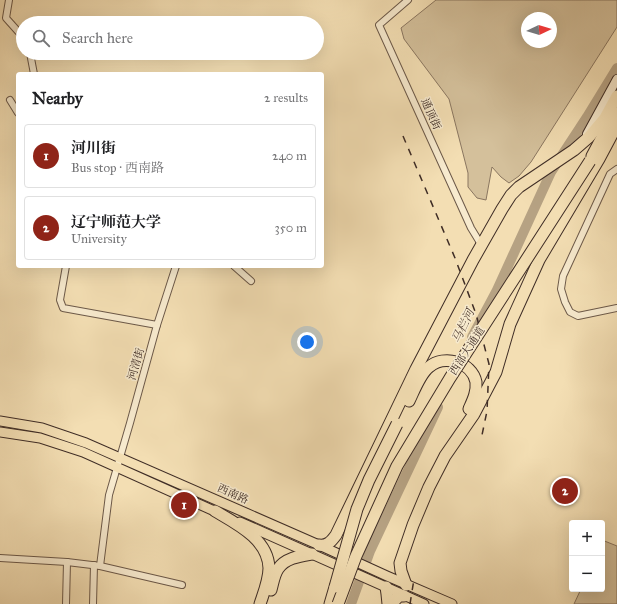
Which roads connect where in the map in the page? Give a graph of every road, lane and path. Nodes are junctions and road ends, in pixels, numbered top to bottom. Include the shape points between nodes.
1 (9, 0) edge
2 (408, 0) edge
3 (16, 29) edge
4 (31, 60) edge
5 (34, 72) edge
6 (617, 79) edge
7 (617, 83) edge
8 (617, 96) edge
9 (10, 100) dead end
10 (16, 110) edge
11 (617, 110) edge
12 (605, 118) junction
13 (616, 128) edge
14 (582, 143) junction
15 (587, 159) junction
16 (617, 169) edge
17 (482, 246) junction
18 (66, 268) edge
19 (175, 268) edge
20 (236, 268) edge
21 (251, 281) dead end
22 (617, 308) edge
23 (157, 325) junction
24 (0, 421) edge
25 (0, 432) edge
26 (458, 439) junction
27 (120, 458) junction
28 (117, 468) junction
29 (215, 511) junction
30 (315, 549) junction
31 (0, 558) edge
32 (67, 562) junction
33 (97, 566) junction
34 (385, 583) junction
35 (182, 585) dead end
36 (335, 587) junction
37 (405, 590) junction
38 (66, 604) edge
39 (93, 604) edge
40 (260, 604) edge
41 (267, 604) edge
42 (330, 604) edge
43 (338, 604) edge
44 (388, 604) edge
45 (393, 604) edge
46 (424, 604) edge
47 (452, 604) edge

1 - 3 street via 6,18
2 - 17 street, 通顶街 via 380,25 471,228
4 - 5 street
6 - 14 main road
7 - 12 main road via 606,107
8 - 12 highway
9 - 10 street
11 - 15 highway, 西部大通道
12 - 14 highway
12 - 15 highway, 西部大通道
13 - 26 highway via 539,260 510,324 496,372
14 - 17 highway via 511,195
15 - 36 highway, 西部大通道, bridge via 445,375 392,463
15 - 43 highway, 西部大通道, bridge via 397,466 356,556
16 - 22 street via 610,174 563,276 561,289 570,312 578,316
17 - 30 highway via 416,369 336,535 328,544
18 - 23 street via 60,300 63,308
19 - 23 street, 河清街
20 - 21 street
23 - 27 street, 河清街
24 - 27 main road, 西南路 via 42,428
25 - 28 main road, 西南路 via 40,438 83,452
26 - 36 highway, bridge via 475,396 474,375 462,364 451,360 437,362 423,373 369,480 357,508
26 - 37 highway via 445,456 429,487 406,544 400,563
27 - 28 street, 河清街
27 - 30 main road, 西南路
28 - 29 main road, 西南路
28 - 33 street, 河清街 via 109,495
29 - 30 main road, 西南路
29 - 40 highway via 263,547 269,568
30 - 34 main road, 西南路, bridge via 339,565
30 - 34 main road, 西南路, bridge via 342,556
30 - 41 highway via 296,556 278,569
31 - 32 street
32 - 33 street
32 - 38 street
33 - 35 street
33 - 39 street, 河清街
34 - 37 main road, 西南路
34 - 44 highway
36 - 42 highway, 西部大通道
37 - 45 highway
37 - 46 main road, 西南路
37 - 47 main road, 西南路

